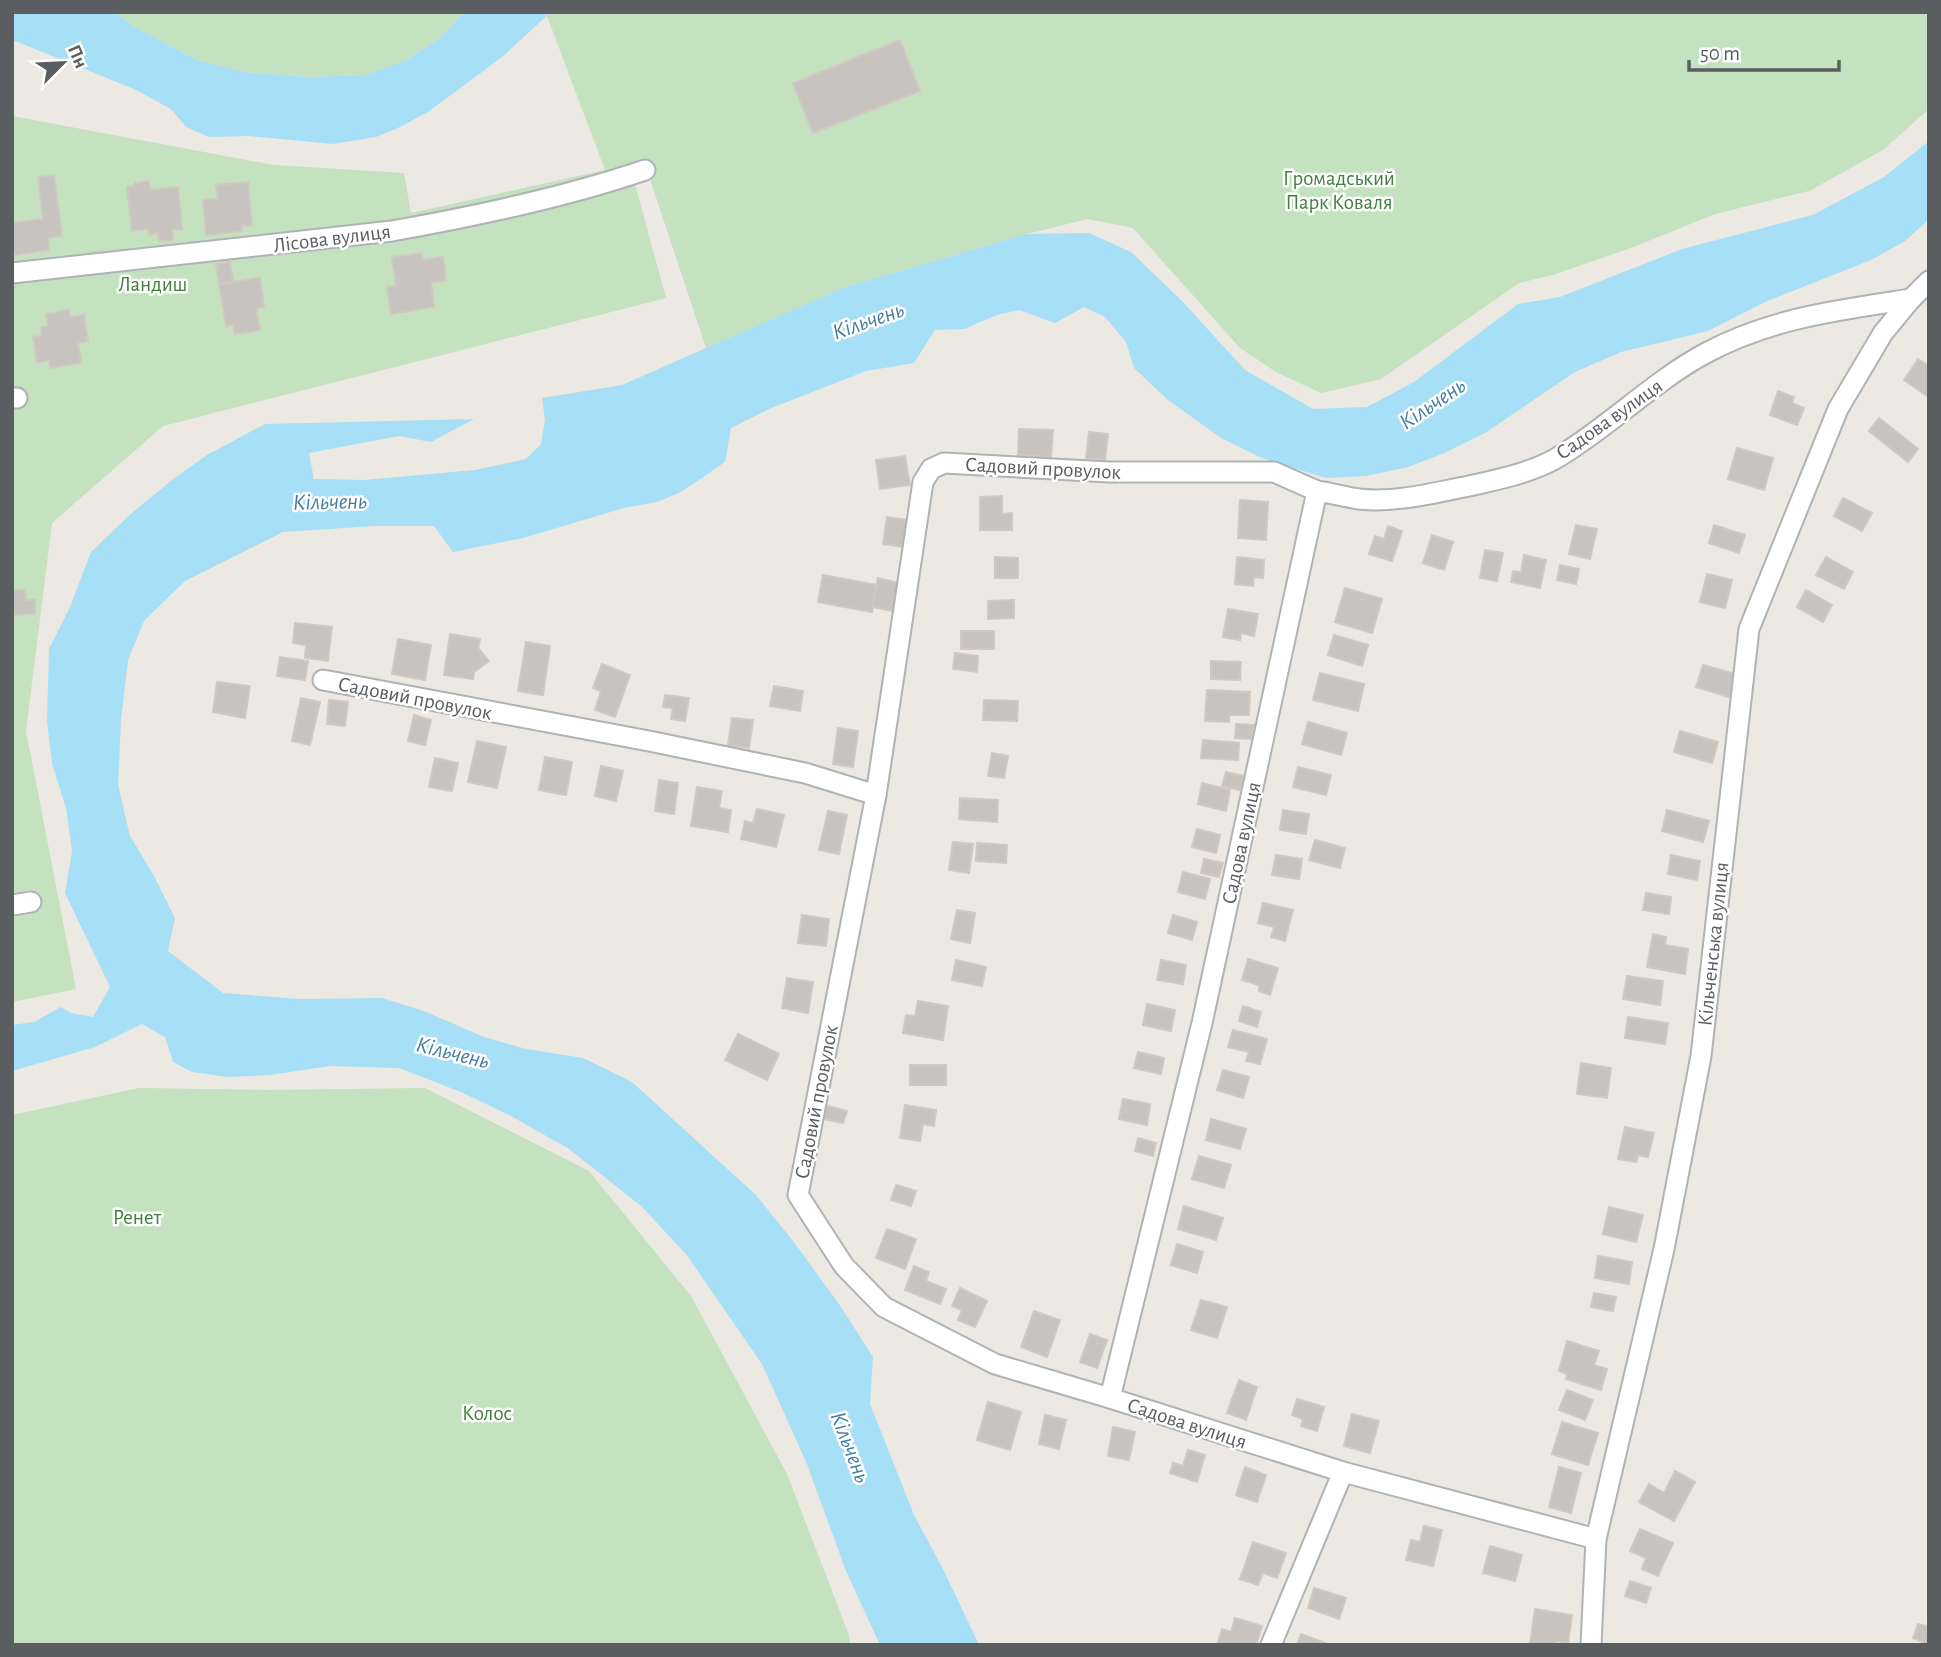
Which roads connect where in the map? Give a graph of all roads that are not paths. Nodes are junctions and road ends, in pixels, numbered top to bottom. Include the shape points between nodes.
1 (645, 170) dead end
2 (12, 273) edge
3 (1929, 281) edge
4 (1910, 299) junction
5 (1317, 491) junction
6 (323, 680) dead end
7 (876, 795) junction
8 (1110, 1398) junction
9 (1343, 1472) junction
10 (1596, 1539) junction
11 (1271, 1645) edge
12 (1591, 1645) edge

1 - 2 street, Лісова вулиця via 604,184 391,231
3 - 4 street, Кільченська вулиця
4 - 5 street, Садова вулиця via 1791,319 1752,332 1706,353 1662,381 1552,461 1506,478 1408,498 1360,499
4 - 10 street, Кільченська вулиця via 1883,333 1838,409 1749,629 1700,1056 1664,1249
5 - 7 street, Садовий провулок via 1274,472 1109,472 944,463 931,469 923,482
5 - 8 street, Садова вулиця via 1202,1023
6 - 7 street, Садовий провулок via 649,741 805,774
7 - 8 street, Садовий провулок via 798,1195 844,1266 884,1307 995,1364
8 - 9 street, Садова вулиця
9 - 10 street, Садова вулиця
9 - 11 street
10 - 12 street, Кільченська вулиця

